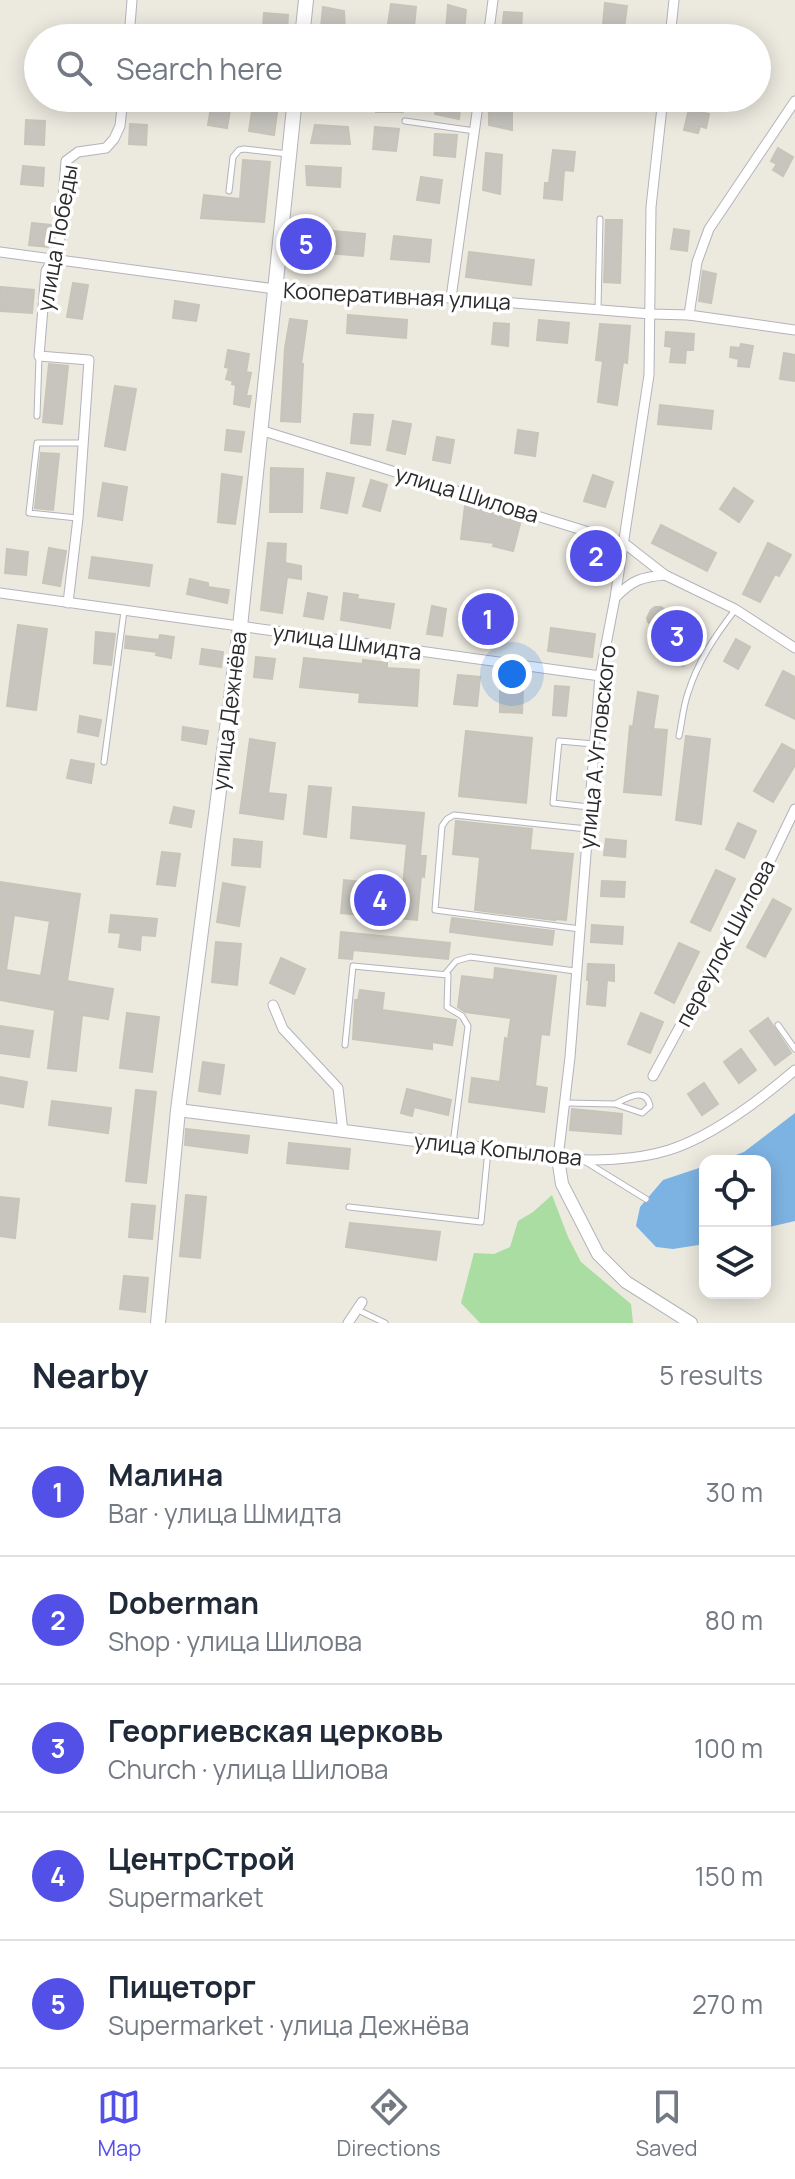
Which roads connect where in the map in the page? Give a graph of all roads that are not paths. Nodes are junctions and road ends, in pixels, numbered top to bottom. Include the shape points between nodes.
1 (132, 0) edge
2 (306, 0) edge
3 (493, 0) edge
4 (674, 0) edge
5 (130, 24) edge
6 (303, 24) edge
7 (490, 24) edge
8 (671, 24) edge
9 (795, 101) edge
10 (122, 112) edge
11 (294, 112) edge
12 (477, 112) edge
13 (661, 112) edge
14 (405, 121) dead end
15 (475, 131) junction
16 (289, 154) junction
17 (229, 191) dead end
18 (600, 219) dead end
19 (0, 252) edge
20 (52, 260) junction
21 (275, 289) junction
22 (451, 298) junction
23 (598, 310) junction
24 (651, 314) junction
25 (689, 315) junction
26 (795, 330) edge
27 (39, 356) junction
28 (37, 416) dead end
29 (260, 430) junction
30 (84, 443) junction
31 (78, 518) junction
32 (624, 543) junction
33 (665, 575) junction
34 (0, 593) edge
35 (615, 598) junction
36 (68, 603) junction
37 (735, 609) junction
38 (124, 611) junction
39 (240, 627) junction
40 (795, 648) edge
41 (600, 676) junction
42 (679, 736) dead end
43 (594, 744) junction
44 (104, 762) dead end
45 (589, 807) junction
46 (795, 809) edge
47 (587, 829) junction
48 (580, 929) junction
49 (576, 971) junction
50 (445, 974) junction
51 (273, 1005) dead end
52 (778, 1025) dead end
53 (345, 1045) dead end
54 (795, 1049) edge
55 (795, 1070) edge
56 (653, 1076) dead end
57 (565, 1103) junction
58 (615, 1104) junction
59 (178, 1110) junction
60 (343, 1132) junction
61 (453, 1145) junction
62 (488, 1149) junction
63 (558, 1158) junction
64 (581, 1159) junction
65 (646, 1199) dead end
66 (349, 1207) dead end
67 (360, 1306) joint
68 (158, 1323) edge
69 (348, 1323) edge
70 (385, 1323) edge
71 (691, 1323) edge

1 - 5 street
2 - 6 main road
3 - 7 street
4 - 8 street
9 - 25 street via 709,229 697,262
10 - 20 street, улица Победы via 120,126 106,148 78,152 66,161 59,250
11 - 16 main road, улица Дежнёва
12 - 15 street
13 - 24 street, улица А.Угловского via 651,207
14 - 15 lane
15 - 22 street
16 - 17 lane via 239,150 233,157
16 - 21 main road, улица Дежнёва
18 - 23 lane
19 - 20 street, Кооперативная улица
20 - 21 street, Кооперативная улица
20 - 27 street, улица Победы via 46,271
21 - 22 street, Кооперативная улица
21 - 29 main road, улица Дежнёва
22 - 23 street, Кооперативная улица
23 - 24 street, Кооперативная улица
24 - 25 street, Кооперативная улица
24 - 32 street, улица А.Угловского via 649,375
25 - 26 street, Кооперативная улица
27 - 28 lane
27 - 30 street via 89,360
29 - 32 street, улица Шилова
29 - 39 main road, улица Дежнёва
30 - 31 street
30 - 31 lane via 37,443 29,513
31 - 36 street
32 - 33 street, улица Шилова
32 - 35 street, улица А.Угловского
33 - 35 street via 641,578
33 - 37 street, улица Шилова
34 - 36 street, улица Шмидта
35 - 41 street, улица А.Угловского
36 - 38 street, улица Шмидта
37 - 40 street, улица Шилова
37 - 42 lane via 696,670
38 - 39 street, улица Шмидта
38 - 44 lane
39 - 41 street, улица Шмидта
39 - 59 main road, улица Дежнёва
41 - 43 street, улица А.Угловского
43 - 45 street, улица А.Угловского
43 - 45 lane via 559,741 553,803
45 - 47 street, улица А.Угловского
46 - 56 street, переулок Шилова
47 - 48 street, улица А.Угловского
47 - 48 lane via 454,815 442,826 436,894 435,910
48 - 49 street, улица А.Угловского
49 - 50 lane via 470,957 456,961
49 - 57 street, улица А.Угловского
50 - 53 lane via 353,966
50 - 61 lane via 447,1007 468,1026
51 - 60 street via 283,1029 338,1088
52 - 54 lane
55 - 64 street, улица Копылова via 740,1112 670,1150
57 - 58 lane
57 - 63 street, улица А.Угловского
58 - 58 lane via 642,1113 650,1106 641,1095
59 - 60 street, улица Копылова
59 - 68 main road, улица Дежнёва
60 - 61 street, улица Копылова
61 - 62 street, улица Копылова
62 - 63 street, улица Копылова
62 - 66 lane via 481,1222
63 - 64 street, улица Копылова
63 - 71 street via 562,1184 598,1254 626,1282
64 - 65 lane
67 - 69 street
67 - 70 lane

